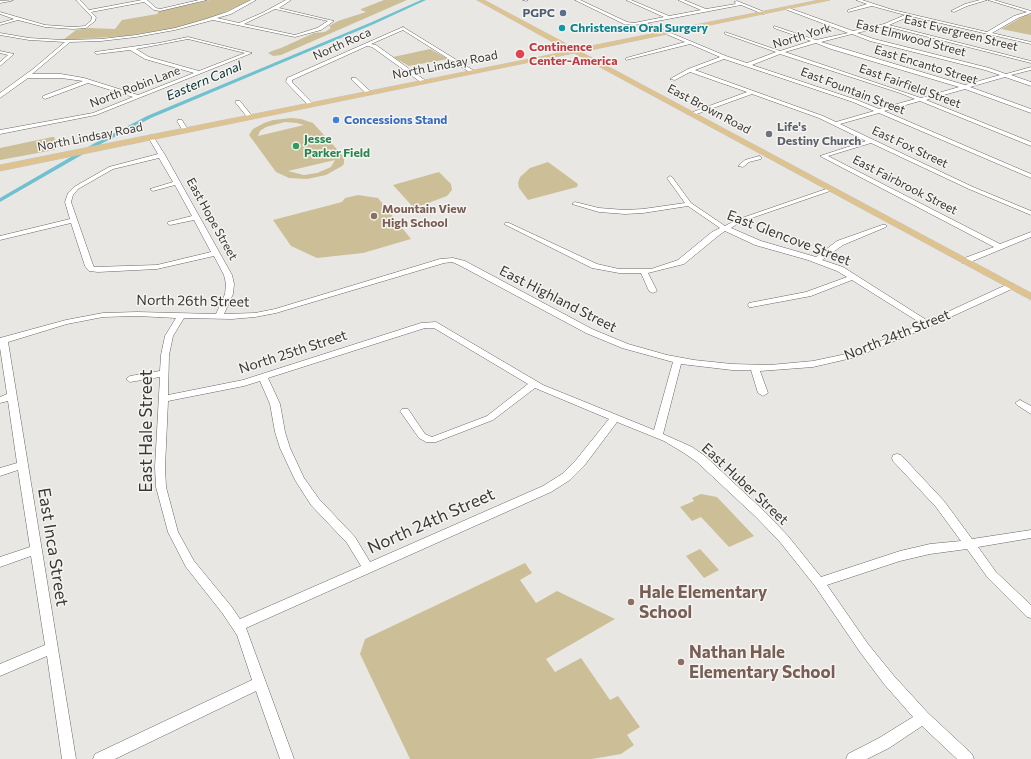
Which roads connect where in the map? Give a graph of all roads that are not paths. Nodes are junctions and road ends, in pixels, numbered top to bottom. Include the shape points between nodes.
1 (11, 0) edge
2 (78, 0) edge
3 (205, 0) edge
4 (254, 0) edge
5 (289, 0) edge
6 (480, 0) edge
7 (577, 0) edge
8 (628, 0) edge
9 (680, 0) edge
10 (731, 0) edge
11 (827, 0) edge
12 (858, 0) edge
13 (984, 0) edge
14 (990, 0) edge
15 (145, 1) edge
16 (0, 2) edge
17 (741, 4) junction
18 (872, 4) junction
19 (275, 8) junction
20 (786, 8) junction
21 (706, 10) junction
22 (89, 11) junction
23 (849, 11) dead end
24 (953, 11) dead end
25 (1031, 12) edge
26 (0, 13) edge
27 (765, 13) junction
28 (909, 15) junction
29 (214, 18) junction
30 (670, 18) junction
31 (18, 19) junction
32 (644, 23) junction
33 (0, 24) edge
34 (240, 24) junction
35 (885, 25) junction
36 (776, 27) dead end
37 (851, 32) junction
38 (666, 33) junction
39 (727, 33) dead end
40 (988, 33) junction
41 (0, 34) edge
42 (69, 41) junction
43 (813, 42) junction
44 (688, 43) junction
45 (1031, 43) edge
46 (366, 44) junction
47 (131, 48) junction
48 (576, 51) junction
49 (0, 52) edge
50 (780, 52) junction
51 (97, 53) dead end
52 (724, 57) junction
53 (628, 59) dead end
54 (1031, 62) edge
55 (747, 64) junction
56 (0, 65) edge
57 (1031, 68) edge
58 (690, 70) junction
59 (473, 72) junction
60 (200, 73) junction
61 (1005, 75) junction
62 (28, 76) junction
63 (354, 79) dead end
64 (673, 79) dead end
65 (88, 81) junction
66 (424, 82) junction
67 (1031, 84) edge
68 (965, 86) junction
69 (752, 92) junction
70 (369, 93) junction
71 (0, 96) edge
72 (44, 97) dead end
73 (140, 97) junction
74 (920, 99) junction
75 (238, 102) dead end
76 (310, 105) junction
77 (804, 111) junction
78 (878, 111) junction
79 (1031, 111) edge
80 (692, 114) junction
81 (795, 115) dead end
82 (250, 117) junction
83 (180, 121) dead end
84 (834, 124) junction
85 (185, 130) junction
86 (0, 132) edge
87 (151, 137) junction
88 (871, 141) junction
89 (1031, 144) edge
90 (162, 155) junction
91 (759, 158) dead end
92 (741, 166) dead end
93 (0, 168) edge
94 (1031, 176) edge
95 (670, 178) dead end
96 (177, 183) junction
97 (153, 189) dead end
98 (831, 189) junction
99 (575, 204) dead end
100 (690, 204) junction
101 (1031, 213) edge
102 (196, 217) junction
103 (74, 220) junction
104 (170, 223) dead end
105 (507, 224) dead end
106 (884, 226) dead end
107 (724, 228) junction
108 (1031, 234) edge
109 (0, 238) edge
110 (1000, 247) junction
111 (216, 253) junction
112 (453, 260) joint
113 (817, 260) junction
114 (965, 261) junction
115 (644, 272) junction
116 (853, 277) junction
117 (1011, 286) junction
118 (653, 291) dead end
119 (1031, 297) edge
120 (752, 305) dead end
121 (181, 316) junction
122 (219, 317) junction
123 (430, 324) joint
124 (928, 324) junction
125 (2, 340) edge
126 (678, 360) junction
127 (755, 368) junction
128 (164, 373) junction
129 (263, 377) junction
130 (130, 379) dead end
131 (534, 384) junction
132 (763, 393) dead end
133 (12, 396) junction
134 (163, 399) junction
135 (0, 400) edge
136 (1020, 404) dead end
137 (405, 411) dead end
138 (1031, 411) edge
139 (614, 418) junction
140 (658, 435) junction
141 (897, 458) dead end
142 (23, 465) junction
143 (0, 472) edge
144 (1031, 534) edge
145 (969, 544) junction
146 (37, 548) junction
147 (0, 562) edge
148 (368, 569) junction
149 (819, 583) junction
150 (1031, 614) edge
151 (238, 626) junction
152 (52, 648) junction
153 (0, 670) edge
154 (260, 683) junction
155 (923, 718) junction
156 (69, 759) edge
157 (100, 759) edge
158 (287, 759) edge
159 (853, 759) edge
160 (967, 759) edge

1 - 16 street
2 - 22 street
3 - 15 street via 158,10
4 - 29 street
5 - 19 street
6 - 48 main road, East Brown Road
7 - 32 street via 632,24
8 - 30 street
9 - 21 street
10 - 17 street
11 - 20 main road, North Lindsay Road
12 - 18 street
13 - 24 street
14 - 25 street
15 - 22 street
17 - 21 street
17 - 27 street
18 - 23 street
18 - 28 street
19 - 34 street
19 - 34 street via 332,21 319,29 297,36
20 - 27 main road, North Lindsay Road
20 - 37 street, East Elmwood Street
21 - 30 street
22 - 31 street via 94,20 84,28 47,26
25 - 40 street via 1016,17
26 - 31 street
27 - 38 main road, North Lindsay Road
28 - 35 street, North York
28 - 40 street
29 - 34 street
29 - 42 street via 147,34
30 - 32 street
31 - 33 street
32 - 38 street
35 - 37 street, North York
35 - 54 street, East Evergreen Street
36 - 43 street, East Encanto Street
37 - 43 street, North York
37 - 61 street, East Elmwood Street via 879,42
38 - 44 street, East Fountain Street
38 - 48 main road, North Lindsay Road
39 - 50 street, East Fairfield Street
40 - 45 street
41 - 42 street via 29,39
42 - 62 street
43 - 50 street, North York
43 - 68 street, East Encanto Street
44 - 52 street, East Fountain Street
44 - 53 street
46 - 59 street, North Roca via 403,28
46 - 66 street via 374,46
46 - 76 street, North Roca via 289,79
47 - 51 street
47 - 60 street via 147,58
47 - 60 street, North Robin Lane via 188,38 250,53
48 - 59 main road, North Lindsay Road
48 - 80 main road, East Brown Road
49 - 56 street via 12,54
50 - 55 street, North York
50 - 74 street, East Fairfield Street
52 - 55 street, East Fountain Street
52 - 58 street
55 - 78 street, East Fountain Street
57 - 61 street
58 - 64 street
58 - 69 street, East Fox Street
59 - 66 main road, North Lindsay Road
60 - 73 street, North Robin Lane
61 - 67 street, East Elmwood Street
61 - 68 street
62 - 65 street via 61,76
62 - 71 street
63 - 70 street
65 - 72 street
65 - 73 street
66 - 70 main road, North Lindsay Road
68 - 74 street
68 - 79 street, East Encanto Street
69 - 77 street, East Fox Street
69 - 80 street
70 - 76 main road, North Lindsay Road
73 - 86 street, North Robin Lane via 94,114
74 - 78 street
74 - 89 street, East Fairfield Street
75 - 82 street
76 - 82 main road, North Lindsay Road
77 - 81 street
77 - 84 street, East Fox Street
78 - 84 street
78 - 94 street, East Fountain Street
80 - 98 main road, East Brown Road
82 - 85 main road, North Lindsay Road
83 - 85 street
84 - 88 street, East Fox Street
85 - 87 main road, North Lindsay Road
87 - 90 street, East Hope Street
87 - 93 main road, North Lindsay Road
88 - 101 street, East Fox Street
88 - 110 street, East Fairbrook Street via 823,156
90 - 96 street, East Hope Street
90 - 103 street via 111,168 72,191 67,199
91 - 92 street via 747,161
95 - 100 street, East Glencove Street
96 - 97 street
96 - 102 street, East Hope Street
98 - 107 street via 747,217
98 - 114 main road, East Brown Road
99 - 100 street via 621,215
100 - 107 street, East Glencove Street
102 - 104 street
102 - 111 street, East Hope Street
103 - 109 street
103 - 111 street via 88,265 92,269 163,266
105 - 115 street via 595,266 619,271
106 - 113 street via 840,243
107 - 113 street, East Glencove Street via 758,242
107 - 115 street via 681,262
108 - 110 street
110 - 114 street
111 - 122 street, East Hope Street via 230,284
112 - 122 street, North 26th Street via 269,312
112 - 126 street, East Highland Street via 596,335 630,348
113 - 116 street, East Glencove Street
114 - 117 main road, East Brown Road
115 - 118 street
116 - 120 street via 804,295
116 - 124 street, East Glencove Street
117 - 119 main road, East Brown Road
117 - 124 street, North 24th Street
121 - 122 street, North 26th Street
121 - 125 street, North 26th Street via 99,316 66,322
121 - 128 street, East Hale Street via 167,342
123 - 129 street, North 25th Street
123 - 131 street, East Huber Street via 439,326
124 - 127 street, North 24th Street via 841,358 800,366
125 - 133 street, East Inca Street
126 - 127 street, North 24th Street
126 - 140 street
127 - 132 street
128 - 130 street
128 - 134 street, East Hale Street
129 - 134 street, North 25th Street
129 - 148 street via 275,404 284,444 298,476 315,502 351,540
131 - 137 street via 490,418 433,440 422,436
131 - 139 street, East Huber Street
133 - 135 street
133 - 142 street, East Inca Street
134 - 151 street, East Hale Street via 160,477 167,516 190,564
136 - 138 street
139 - 140 street, East Huber Street
139 - 148 street, North 24th Street via 586,456 557,484
140 - 149 street, East Huber Street via 688,450 720,476 773,527
141 - 145 street via 940,504
142 - 143 street
142 - 146 street, East Inca Street
144 - 145 street
145 - 149 street via 915,552
145 - 150 street via 992,575
146 - 147 street
146 - 152 street, East Inca Street
148 - 151 street, North 24th Street
149 - 155 street, East Huber Street via 876,664
151 - 154 street, East Hale Street
152 - 153 street
152 - 156 street, East Inca Street
154 - 157 street
154 - 158 street, East Hale Street
155 - 159 street
155 - 160 street, East Huber Street

